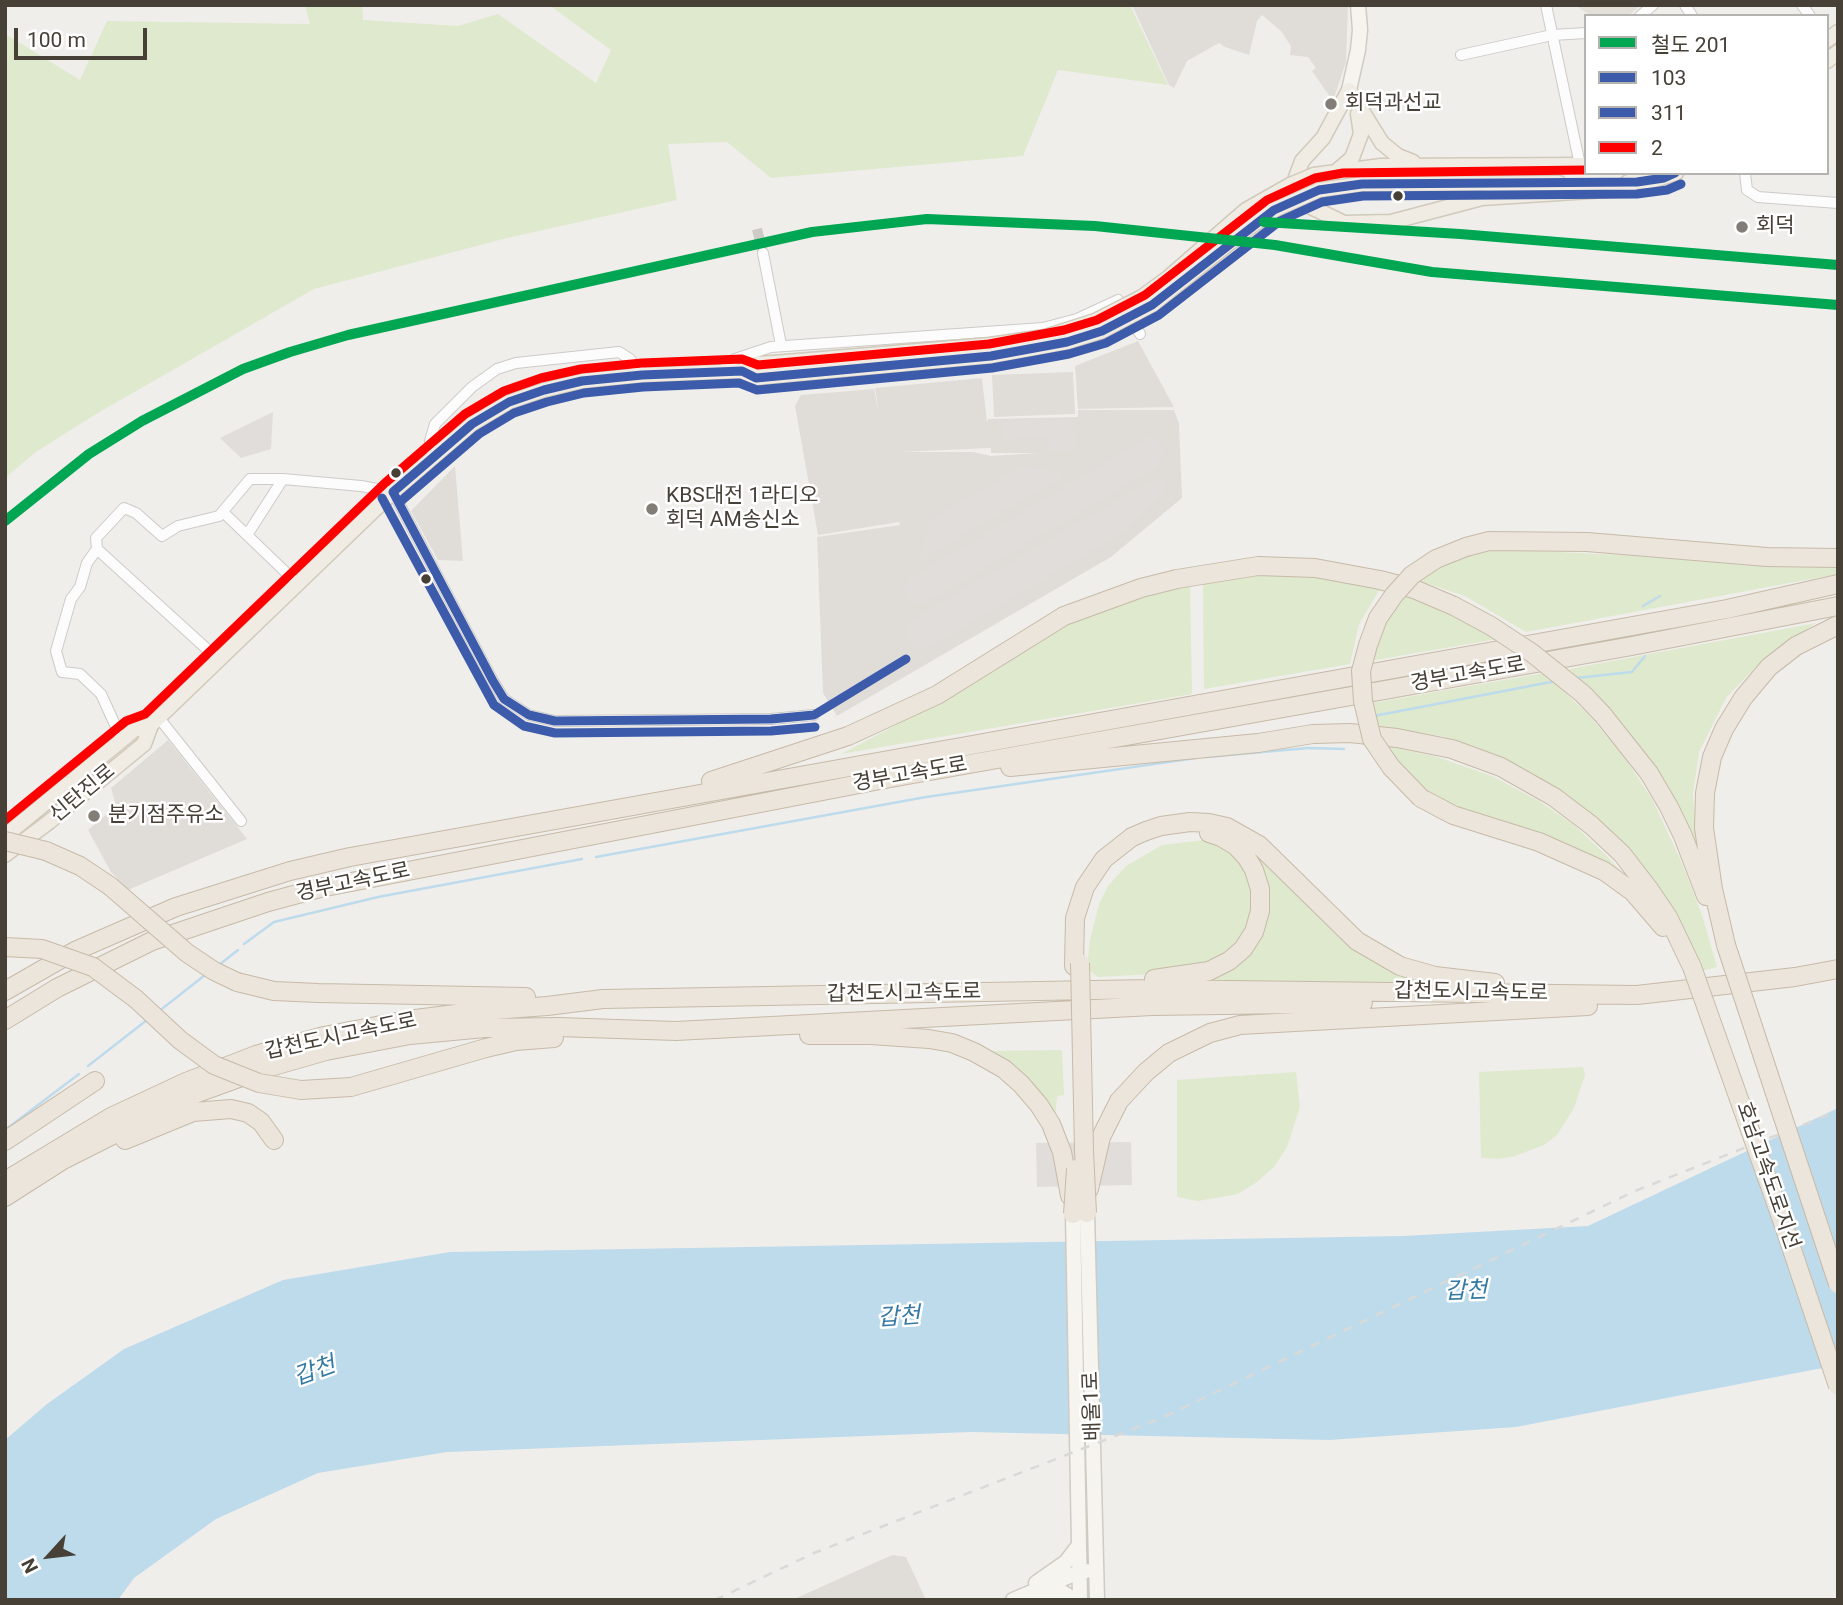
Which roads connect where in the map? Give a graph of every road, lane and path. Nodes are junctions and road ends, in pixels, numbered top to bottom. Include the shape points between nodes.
1 (1358, 5) edge
2 (1546, 5) edge
3 (1584, 33) edge
4 (1552, 35) junction
5 (1461, 55) dead end
6 (1349, 90) junction
7 (1424, 165) junction
8 (1583, 165) edge
9 (1338, 170) junction
10 (1671, 175) edge
11 (1745, 175) edge
12 (1637, 182) junction
13 (1838, 203) edge
14 (763, 253) tunnel mouth
15 (1140, 334) dead end
16 (776, 346) junction
17 (775, 370) junction
18 (720, 372) junction
19 (642, 375) junction
20 (433, 456) junction
21 (283, 479) junction
22 (393, 492) junction
23 (223, 512) junction
24 (247, 535) junction
25 (97, 549) junction
26 (1838, 558) edge
27 (298, 584) junction
28 (1838, 584) edge
29 (1838, 606) edge
30 (1838, 625) edge
31 (220, 661) junction
32 (814, 715) dead end
33 (155, 721) junction
34 (122, 740) junction
35 (886, 779) junction
36 (648, 802) junction
37 (241, 821) dead end
38 (5, 836) edge
39 (5, 841) edge
40 (5, 855) edge
41 (1726, 945) junction
42 (5, 947) edge
43 (1077, 965) junction
44 (1692, 967) junction
45 (1838, 969) edge
46 (1838, 981) edge
47 (5, 991) edge
48 (982, 993) junction
49 (1557, 994) junction
50 (603, 999) junction
51 (1588, 1006) junction
52 (5, 1020) edge
53 (626, 1031) junction
54 (676, 1031) junction
55 (95, 1082) dead end
56 (274, 1140) dead end
57 (5, 1141) edge
58 (5, 1181) edge
59 (5, 1197) edge
60 (5, 1206) edge
61 (1080, 1213) junction
62 (1838, 1284) edge
63 (1838, 1385) edge
64 (1079, 1545) junction
65 (1097, 1570) junction
66 (1079, 1572) junction
67 (1019, 1597) edge
68 (1077, 1600) edge
69 (1097, 1600) edge

1 - 6 main road via 1358,50
2 - 4 street
3 - 4 street
4 - 5 street
4 - 8 street
6 - 7 main road via 1382,143 1408,161
6 - 9 main road via 1361,134 1352,158
6 - 12 main road via 1322,138 1302,161 1296,180 1311,207 1344,223 1391,222 1482,198 1606,190
7 - 8 main road, 신탄진로
7 - 9 main road, 신탄진로
9 - 17 main road, 신탄진로, bridge via 1290,185 1246,210 1168,278 1095,321 1045,337
10 - 12 main road, 신탄진로
11 - 13 street via 1747,190 1758,197
12 - 17 main road, 신탄진로, bridge via 1362,184 1319,190 1274,210 1162,298 1102,331 991,356
14 - 16 street
15 - 16 street via 1118,300 1077,319 1043,327
16 - 18 street via 735,359
17 - 18 main road, 신탄진로 via 756,377 742,370
18 - 19 main road, 신탄진로
19 - 20 main road, 신탄진로 via 582,381 509,402
19 - 20 street via 619,352 497,369 435,424 430,440
20 - 22 main road, 신탄진로
21 - 22 street
21 - 23 street via 250,479
21 - 24 street
22 - 27 main road, 신탄진로
22 - 32 street via 493,681 505,699 529,715 555,721
23 - 24 street
23 - 25 street via 162,536 124,508 96,538
24 - 27 street
25 - 31 street
25 - 34 street via 71,598 56,651 62,672 80,674 101,694
26 - 44 highway, bridge via 1767,557 1587,542 1489,541 1466,547 1412,575 1378,618 1368,645 1361,671 1372,739 1421,798 1453,816 1539,842 1604,871 1633,892
27 - 31 main road, 신탄진로
28 - 36 highway, 경부고속도로 via 1727,610
29 - 35 highway, 경부고속도로
30 - 41 highway via 1796,646 1769,667 1743,698 1712,757 1704,828
31 - 33 main road, 신탄진로
33 - 34 main road, 신탄진로
33 - 37 street
33 - 40 main road, 신탄진로 via 144,744
34 - 38 main road, 신탄진로
35 - 44 highway via 1313,734 1374,736 1452,749 1501,767 1591,825 1649,889
35 - 52 highway, 경부고속도로 via 377,876 268,902 152,941 70,981
36 - 41 highway, bridge via 848,736 937,695 1064,616 1141,588 1258,566 1315,568 1413,589 1454,606 1532,653 1583,694 1649,774 1669,807
36 - 47 highway, 경부고속도로 via 290,871 128,926
39 - 50 highway, bridge via 80,866 187,953 237,982 274,991
41 - 62 highway, 호남고속도로지선, bridge
42 - 53 highway, bridge via 42,950 93,967 214,1065 259,1083 301,1090 351,1087 516,1041
43 - 48 highway via 1084,917 1094,888 1112,862 1137,845 1163,834 1206,832 1236,846 1254,870 1260,889 1255,932 1244,949 1209,971
43 - 49 highway via 1075,918 1086,887 1104,859 1132,837 1153,828 1209,823 1227,827 1259,845 1349,935 1400,967
43 - 61 highway, bridge via 1084,1151
44 - 63 highway, 호남고속도로지선, bridge
45 - 49 highway, 갑천도시고속도로 via 1672,993
46 - 51 highway, 갑천도시고속도로 via 1676,1002
48 - 49 highway, 갑천도시고속도로 via 1149,989
48 - 50 highway, 갑천도시고속도로
50 - 58 highway, 갑천도시고속도로 via 407,1020 256,1055 111,1117
51 - 54 highway, 갑천도시고속도로 via 1152,1006
51 - 61 highway, bridge via 1240,1026 1210,1033 1169,1053 1119,1101 1101,1137
53 - 54 highway, 갑천도시고속도로
53 - 59 highway, 갑천도시고속도로 via 485,1028 411,1035 326,1051 192,1095 63,1160
54 - 61 highway, bridge via 893,1035 974,1052 1004,1069 1039,1105 1062,1152
55 - 57 highway
56 - 60 highway via 248,1113 232,1109 193,1112 121,1142
61 - 64 main road, 배울1로
61 - 65 main road, 배울1로
64 - 66 main road, 배울1로
64 - 67 main road via 1066,1562
65 - 66 main road
65 - 69 main road, 배울1로
66 - 67 main road
66 - 68 main road, 배울1로
67 - 68 main road via 1062,1592

